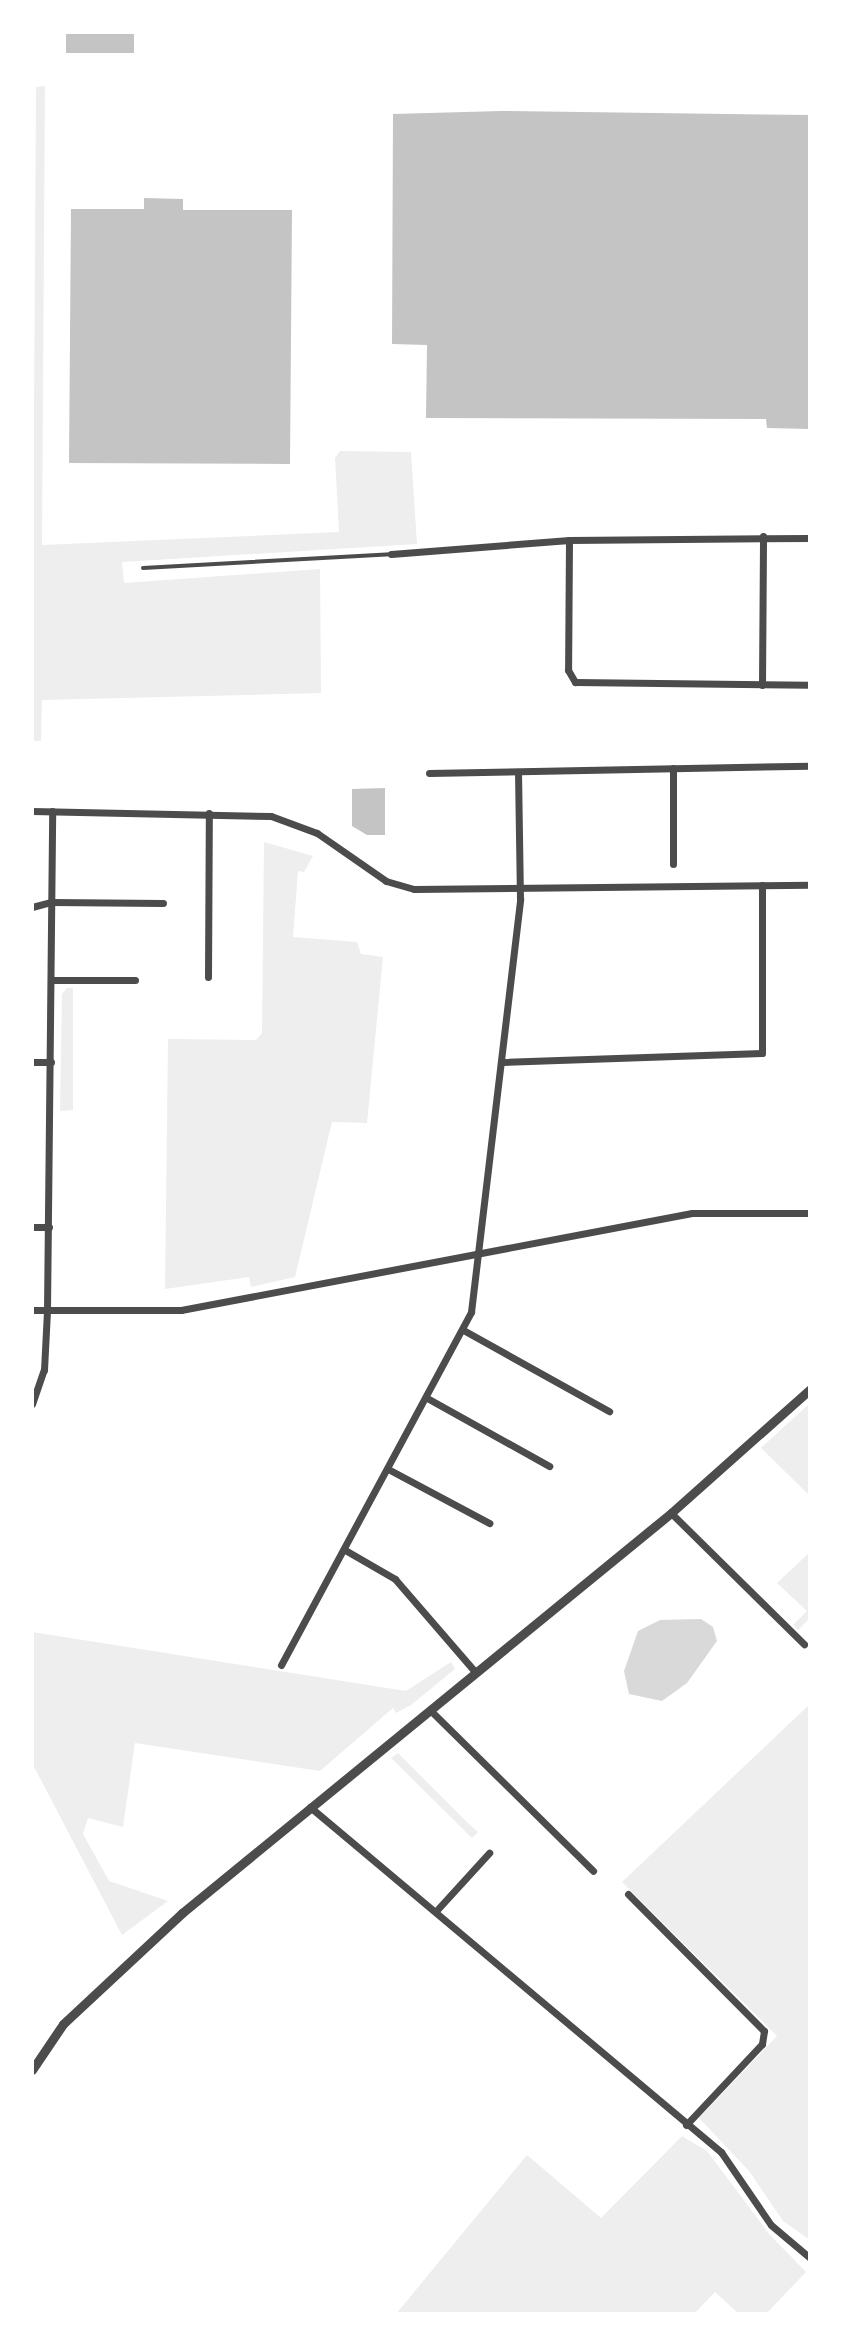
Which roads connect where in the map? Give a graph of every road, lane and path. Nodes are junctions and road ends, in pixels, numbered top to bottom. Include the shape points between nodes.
1 (763, 536) junction
2 (810, 538) edge
3 (569, 540) junction
4 (391, 554) joint
5 (143, 568) dead end
6 (762, 685) junction
7 (810, 685) edge
8 (810, 766) edge
9 (673, 768) junction
10 (518, 772) junction
11 (429, 773) dead end
12 (32, 811) edge
13 (52, 811) junction
14 (209, 813) junction
15 (673, 864) dead end
16 (762, 885) junction
17 (810, 885) edge
18 (520, 887) junction
19 (51, 902) junction
20 (163, 903) dead end
21 (32, 907) edge
22 (208, 977) dead end
23 (52, 980) junction
24 (135, 980) dead end
25 (32, 1062) edge
26 (51, 1062) junction
27 (503, 1062) junction
28 (810, 1213) edge
29 (32, 1227) edge
30 (49, 1227) junction
31 (479, 1256) junction
32 (32, 1310) edge
33 (47, 1310) junction
34 (465, 1331) junction
35 (810, 1389) edge
36 (427, 1398) junction
37 (32, 1404) edge
38 (609, 1411) dead end
39 (549, 1466) dead end
40 (388, 1469) junction
41 (671, 1513) junction
42 (489, 1523) dead end
43 (345, 1550) junction
44 (804, 1644) dead end
45 (281, 1665) dead end
46 (476, 1673) junction
47 (430, 1710) junction
48 (310, 1807) junction
49 (489, 1853) dead end
50 (593, 1871) dead end
51 (628, 1894) dead end
52 (436, 1911) junction
53 (32, 2070) edge
54 (686, 2125) junction
55 (810, 2258) edge

1 - 2 street
1 - 3 street
1 - 6 street
3 - 4 street
3 - 6 street via 568,670 575,682
4 - 5 lane
6 - 7 street
8 - 9 street
9 - 10 street
9 - 15 street
10 - 11 street
10 - 18 street
12 - 13 street
13 - 14 street
13 - 19 street
14 - 18 street via 291,821 399,886
14 - 22 street
16 - 17 street
16 - 18 street
16 - 27 street via 762,1053
18 - 27 street
19 - 20 street
19 - 21 street
19 - 23 street
23 - 24 street
23 - 26 street
25 - 26 street
26 - 30 street
27 - 31 street
28 - 31 street via 692,1213
29 - 30 street
30 - 33 street
31 - 33 street via 181,1310
31 - 34 street
32 - 33 street
33 - 37 street via 44,1370
34 - 36 street
34 - 38 street
35 - 41 street
36 - 39 street
36 - 40 street
40 - 42 street
40 - 43 street
41 - 44 street
41 - 46 street
43 - 45 street
43 - 46 street via 395,1579
46 - 47 street
47 - 48 street
47 - 50 street
48 - 52 street
48 - 53 street via 120,1968 63,2024
49 - 52 street
51 - 54 street via 765,2035
52 - 54 street
54 - 55 street via 721,2152 771,2225

